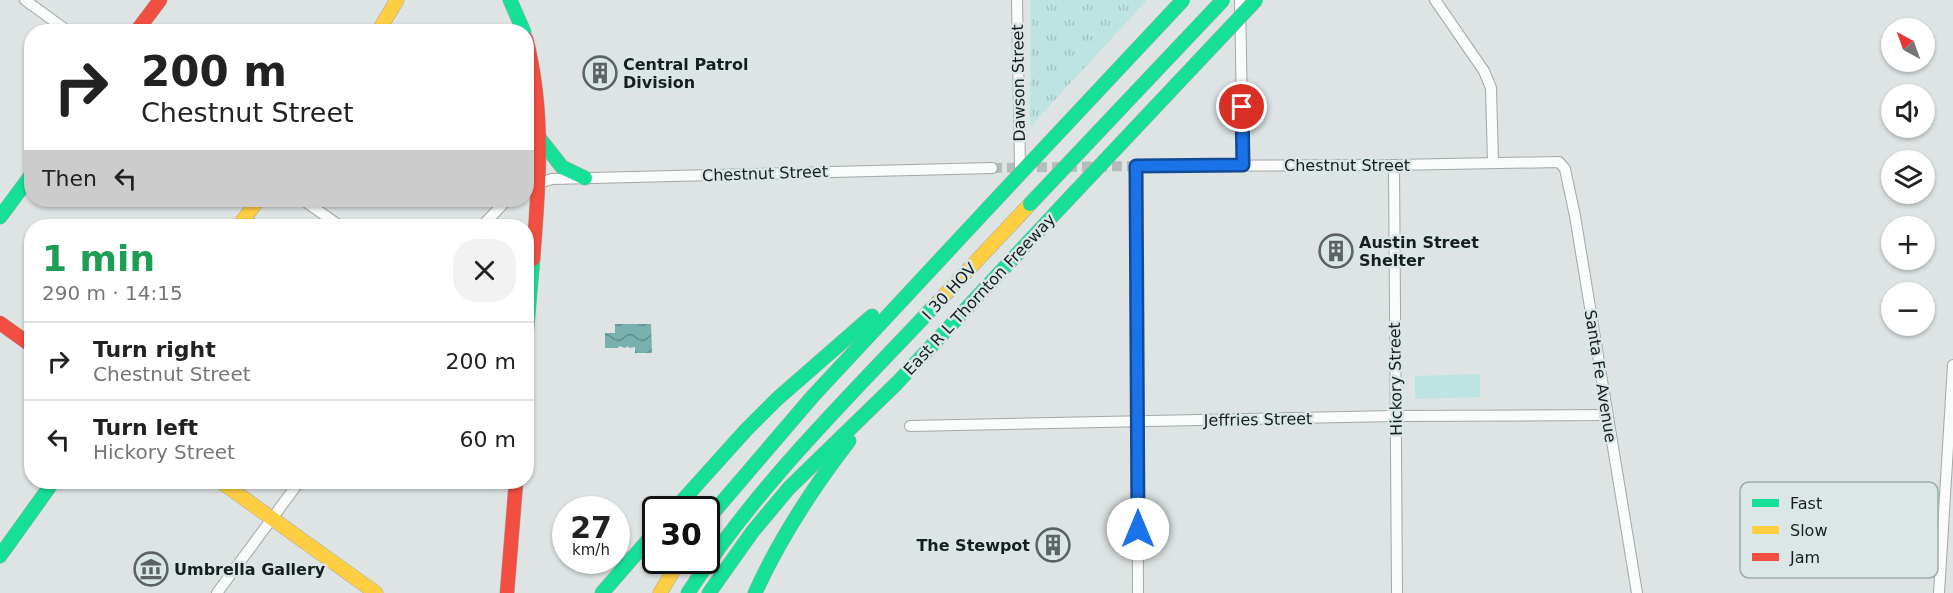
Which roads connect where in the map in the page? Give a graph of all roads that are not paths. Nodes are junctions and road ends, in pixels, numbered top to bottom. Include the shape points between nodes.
1 (25, 0) edge
2 (160, 0) edge
3 (397, 0) edge
4 (510, 0) edge
5 (1017, 0) edge
6 (1183, 0) edge
7 (1209, 0) edge
8 (1223, 0) edge
9 (1240, 0) edge
10 (1256, 0) edge
11 (1435, 0) edge
12 (58, 24) edge
13 (142, 24) edge
14 (383, 24) edge
15 (520, 24) edge
16 (534, 66) edge
17 (540, 139) junction
18 (1559, 162) joint
19 (1493, 163) junction
20 (1243, 165) junction
21 (1394, 165) junction
22 (1020, 167) dead end
23 (992, 168) tunnel mouth
24 (534, 174) edge
25 (585, 178) junction
26 (534, 184) edge
27 (24, 185) edge
28 (1024, 204) junction
29 (253, 207) edge
30 (313, 207) edge
31 (500, 207) edge
32 (0, 217) edge
33 (243, 219) edge
34 (330, 219) edge
35 (489, 219) edge
36 (943, 255) junction
37 (0, 323) edge
38 (24, 340) edge
39 (1953, 365) edge
40 (897, 383) junction
41 (1606, 415) junction
42 (1395, 416) junction
43 (1138, 422) junction
44 (910, 426) dead end
45 (48, 489) edge
46 (231, 489) edge
47 (294, 489) edge
48 (515, 489) edge
49 (687, 496) edge
50 (720, 504) edge
51 (1948, 518) edge
52 (272, 519) junction
53 (720, 531) edge
54 (642, 547) edge
55 (0, 556) edge
56 (671, 574) edge
57 (690, 574) edge
58 (217, 593) edge
59 (376, 593) edge
60 (507, 593) edge
61 (602, 593) edge
62 (660, 593) edge
63 (678, 593) edge
64 (688, 593) edge
65 (709, 593) edge
66 (755, 593) edge
67 (1138, 593) edge
68 (1397, 593) edge
69 (1637, 593) edge
70 (1939, 593) edge

1 - 12 street
2 - 13 main road
3 - 14 main road
4 - 15 main road
5 - 22 street, Dawson Street
6 - 36 main road, bridge
7 - 28 main road, I 30 HOV
8 - 28 main road, I 30 HOV, bridge
9 - 20 street
10 - 40 main road, East R L Thornton Freeway, bridge
11 - 19 street via 1491,88
16 - 17 main road
17 - 24 main road
17 - 25 main road via 562,167
18 - 19 street, Chestnut Street
18 - 41 street, Santa Fe Avenue via 1565,169 1575,216
19 - 21 street, Chestnut Street
20 - 21 street, Chestnut Street
20 - 43 street, Chestnut Street via 1136,166
21 - 42 street, Hickory Street
23 - 25 street, Chestnut Street
25 - 26 street, Chestnut Street via 552,179
27 - 32 main road
28 - 53 main road, I 30 HOV via 785,453
28 - 64 main road, I 30 HOV via 769,483
29 - 33 main road
30 - 34 street
31 - 35 street
36 - 49 main road via 777,399
36 - 50 main road
37 - 38 main road
39 - 51 street
40 - 65 main road, East R L Thornton Freeway via 789,488
40 - 66 main road via 805,502
41 - 42 street, Jeffries Street
41 - 69 street, Santa Fe Avenue
42 - 43 street, Jeffries Street
42 - 68 street, Hickory Street
43 - 44 street, Jeffries Street
43 - 67 street
45 - 55 main road
46 - 52 main road
47 - 52 street
48 - 60 main road
51 - 70 street
52 - 58 street
52 - 59 main road
54 - 61 main road
56 - 62 main road
57 - 63 main road

